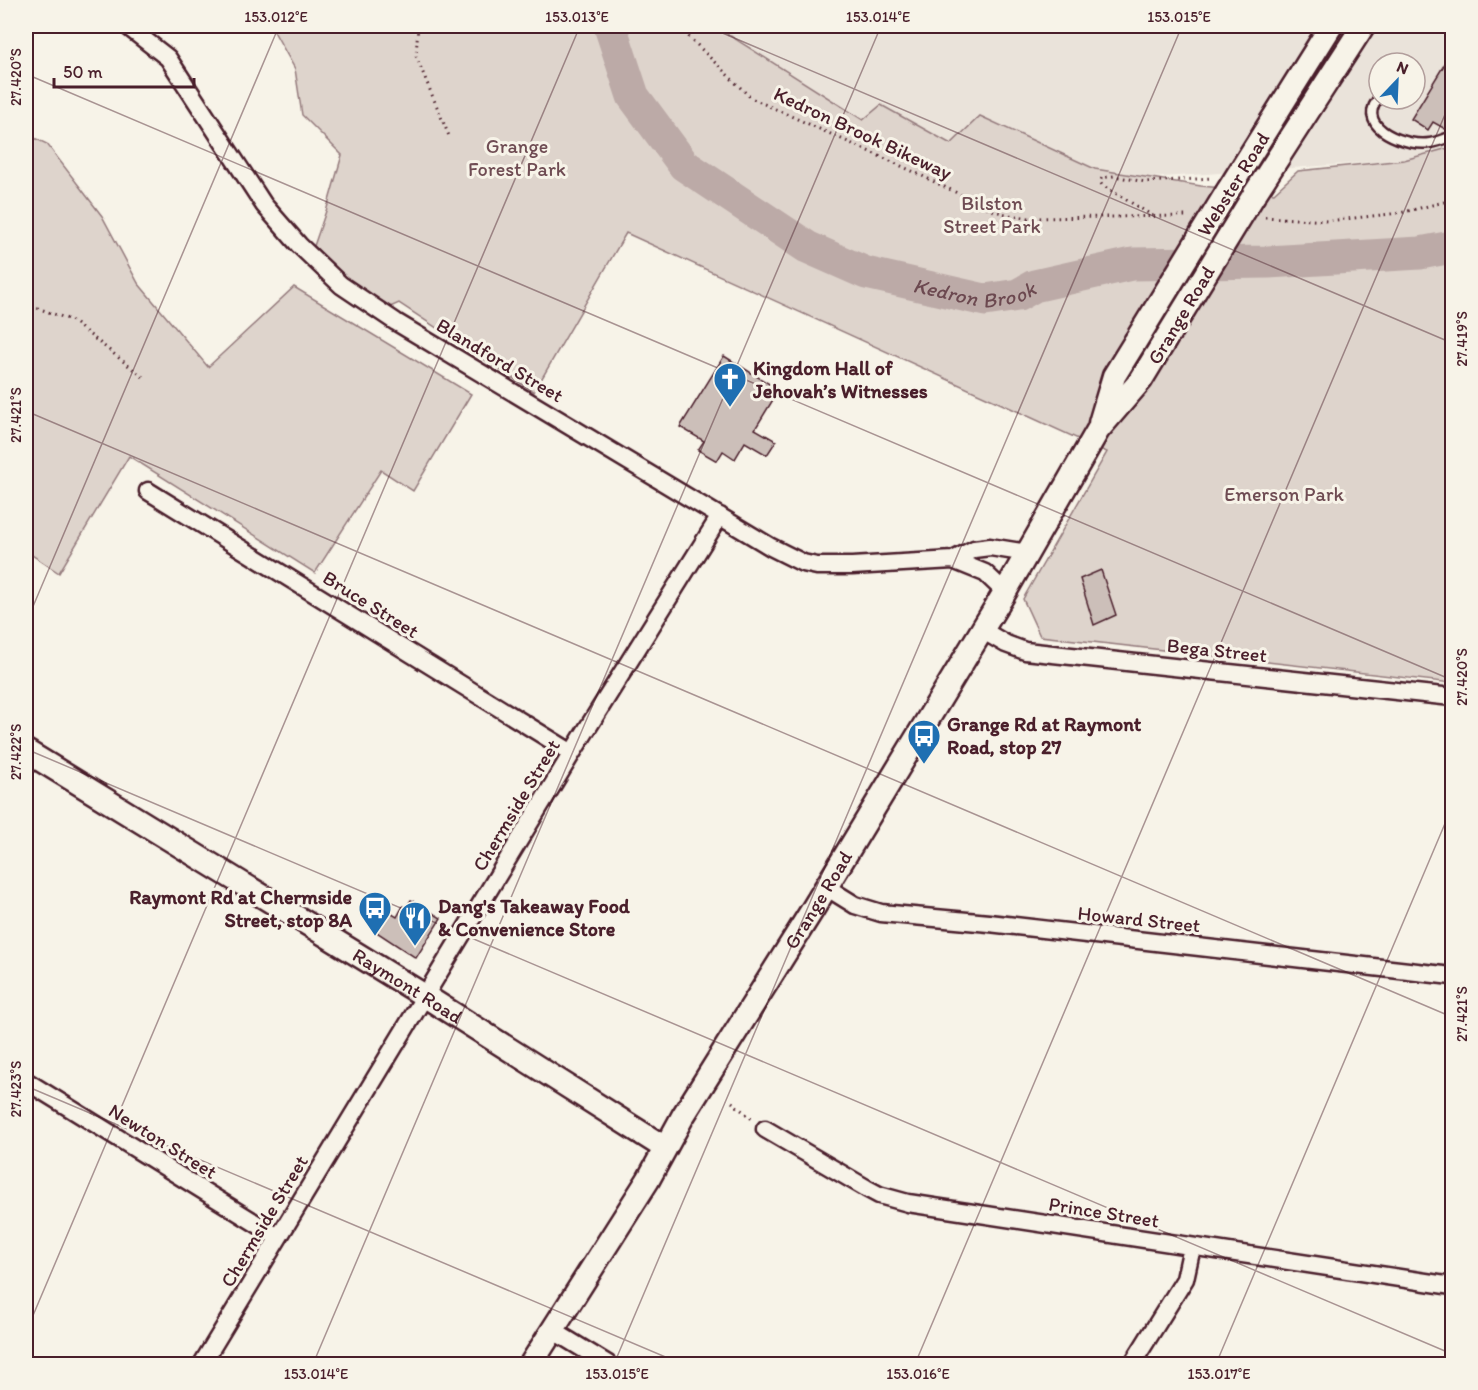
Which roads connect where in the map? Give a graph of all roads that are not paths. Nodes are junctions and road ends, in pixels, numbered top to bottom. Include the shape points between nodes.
1 (127, 26) edge
2 (1331, 26) edge
3 (1364, 26) edge
4 (1373, 111) edge
5 (1452, 136) edge
6 (1255, 206) joint
7 (1135, 342) joint
8 (1098, 430) junction
9 (148, 490) dead end
10 (720, 516) junction
11 (1028, 553) junction
12 (952, 560) junction
13 (1005, 592) junction
14 (982, 630) junction
15 (1452, 697) edge
16 (26, 751) edge
17 (572, 753) junction
18 (826, 887) junction
19 (1452, 976) edge
20 (424, 996) junction
21 (26, 1081) edge
22 (765, 1129) road end
23 (665, 1148) junction
24 (278, 1237) junction
25 (1192, 1247) junction
26 (1452, 1286) edge
27 (552, 1330) junction
28 (202, 1365) edge
29 (531, 1365) edge
30 (609, 1365) edge
31 (1131, 1365) edge

1 - 10 street, Blandford Street via 168,58 264,205 340,285
2 - 7 main road, Webster Road, bridge via 1224,185
3 - 6 main road, Webster Road
4 - 5 lane via 1376,125 1392,137 1430,144
6 - 8 main road, Grange Road, bridge via 1141,380
7 - 8 main road, Grange Road via 1114,376
8 - 11 main road, Grange Road
9 - 17 street, Bruce Street
10 - 12 street, Blandford Street via 787,555 817,566
10 - 17 street, Chermside Street
11 - 12 street, Blandford Street via 990,547 974,549
11 - 13 main road, Grange Road
12 - 13 street, Blandford Street via 985,573
13 - 14 main road, Grange Road
14 - 15 street, Bega Street via 1025,651
14 - 18 main road, Grange Road
16 - 20 main road, Raymont Road
17 - 20 street, Chermside Street
18 - 19 street, Howard Street via 855,905 881,913
18 - 23 main road, Grange Road
20 - 23 main road, Raymont Road
20 - 24 street, Chermside Street
21 - 24 street, Newton Street
22 - 25 street, Prince Street via 890,1198
23 - 27 main road, Grange Road
24 - 28 street, Chermside Street
25 - 26 street, Prince Street
25 - 31 street via 1185,1279
27 - 29 main road, Grange Road
27 - 30 street

